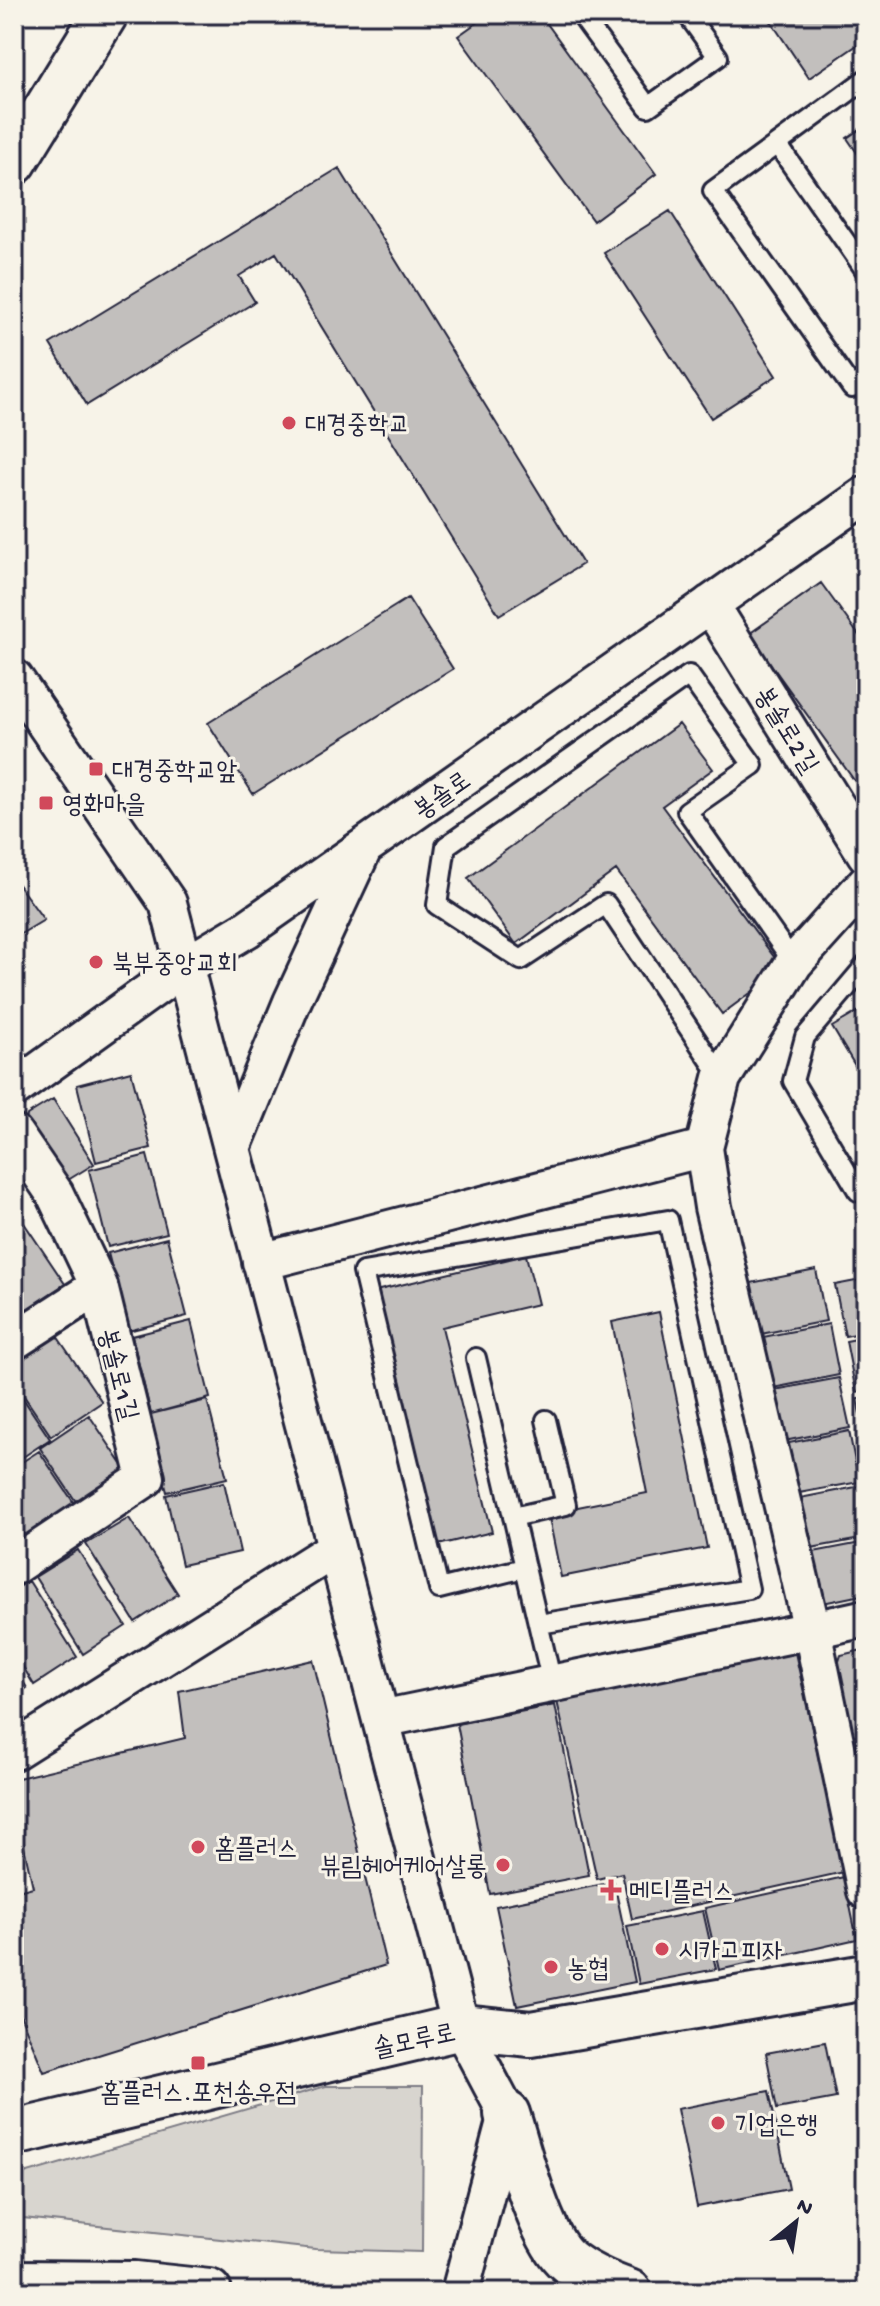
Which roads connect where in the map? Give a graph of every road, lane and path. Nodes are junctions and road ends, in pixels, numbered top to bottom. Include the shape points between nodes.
1 (105, 14) edge
2 (580, 14) edge
3 (687, 14) edge
4 (866, 79) edge
5 (777, 144) junction
6 (14, 162) edge
7 (866, 271) edge
8 (866, 378) edge
9 (866, 495) edge
10 (710, 604) junction
11 (14, 678) edge
12 (363, 849) junction
13 (866, 854) edge
14 (866, 883) edge
15 (794, 963) junction
16 (866, 965) edge
17 (185, 966) junction
18 (722, 1078) junction
19 (14, 1089) edge
20 (14, 1134) edge
21 (232, 1148) junction
22 (704, 1148) junction
23 (866, 1194) edge
24 (261, 1262) junction
25 (99, 1286) junction
26 (14, 1341) edge
27 (476, 1358) dead end
28 (546, 1420) dead end
29 (513, 1517) junction
30 (336, 1548) junction
31 (14, 1566) edge
32 (524, 1568) junction
33 (866, 1618) edge
34 (539, 1624) junction
35 (812, 1630) junction
36 (552, 1683) junction
37 (381, 1719) junction
38 (14, 1751) edge
39 (866, 1891) edge
40 (866, 1977) edge
41 (461, 2027) junction
42 (507, 2114) junction
43 (14, 2133) edge
44 (14, 2283) edge
45 (209, 2292) edge
46 (460, 2292) edge
47 (629, 2292) edge

1 - 6 main road
2 - 3 lane via 648,107 718,57
4 - 5 lane
5 - 7 lane
5 - 8 lane via 713,191 852,388
9 - 10 street, 봉솔로
10 - 12 street, 봉솔로
10 - 13 street, 봉솔로2길
11 - 17 street via 168,903
12 - 17 street, 봉솔로
12 - 21 street
14 - 15 street
15 - 18 street
15 - 18 lane via 687,811 753,765 689,675 446,846 437,905 521,960 606,904
16 - 23 lane via 805,1037 793,1081 858,1191
17 - 19 street, 봉솔로
17 - 21 street
18 - 22 street
20 - 25 street, 봉솔로1길 via 55,1194
21 - 24 street
22 - 24 street
22 - 35 street via 716,1223
24 - 30 street
25 - 26 street
25 - 31 street, 봉솔로1길 via 146,1478
27 - 29 lane
28 - 29 lane via 566,1505
29 - 32 lane
30 - 37 street
30 - 38 street
32 - 34 lane
32 - 34 lane via 439,1589 363,1272 668,1220 749,1589
33 - 35 street
34 - 36 lane
35 - 36 street
35 - 39 street
36 - 37 street
37 - 41 street
40 - 41 main road, 솔모루로 via 531,2034
41 - 42 street
41 - 43 main road, 솔모루로
42 - 46 street
42 - 47 main road via 543,2225 566,2260
44 - 45 main road via 134,2284

